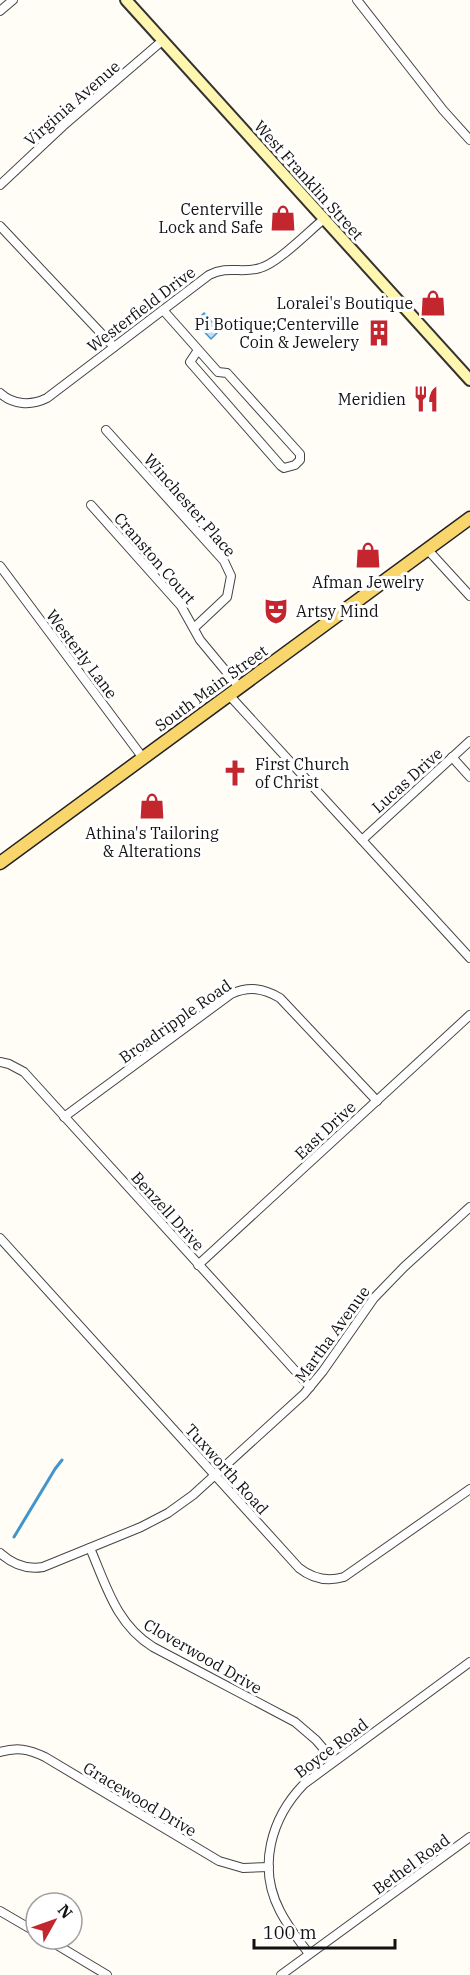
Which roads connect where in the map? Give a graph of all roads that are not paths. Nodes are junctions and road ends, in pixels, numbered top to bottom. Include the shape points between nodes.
1 (13, 0) edge
2 (126, 0) edge
3 (357, 0) edge
4 (0, 11) edge
5 (162, 41) junction
6 (470, 140) edge
7 (0, 185) edge
8 (324, 219) junction
9 (0, 226) edge
10 (163, 310) junction
11 (114, 347) junction
12 (198, 350) junction
13 (470, 380) edge
14 (2, 395) edge
15 (106, 430) dead end
16 (91, 504) dead end
17 (470, 518) edge
18 (427, 549) junction
19 (0, 566) edge
20 (470, 596) edge
21 (194, 628) junction
22 (239, 687) junction
23 (229, 695) junction
24 (470, 741) edge
25 (452, 757) junction
26 (143, 758) junction
27 (470, 777) edge
28 (362, 840) junction
29 (0, 862) edge
30 (470, 958) edge
31 (470, 1015) edge
32 (0, 1062) edge
33 (377, 1101) junction
34 (64, 1117) junction
35 (470, 1208) edge
36 (0, 1238) edge
37 (198, 1265) junction
38 (310, 1387) junction
39 (215, 1476) junction
40 (470, 1489) edge
41 (90, 1548) junction
42 (0, 1553) edge
43 (470, 1662) edge
44 (0, 1752) edge
45 (334, 1761) junction
46 (470, 1837) edge
47 (268, 1867) junction
48 (0, 1911) edge
49 (24, 1925) edge
50 (67, 1951) edge
51 (309, 1954) junction
52 (106, 1975) edge
53 (281, 1975) edge

1 - 4 street
2 - 5 main road, West Franklin Street
3 - 6 street
5 - 7 street, Virginia Avenue
5 - 8 main road, West Franklin Street
8 - 10 street, Westerfield Drive via 267,266 218,270
8 - 13 main road, West Franklin Street
9 - 11 street
10 - 11 street, Westerfield Drive
10 - 12 street
11 - 14 street, Westerfield Drive via 47,399 22,403
12 - 12 street via 218,372 227,373 300,454 295,465 281,466 190,363
15 - 21 street, Winchester Place via 224,561 231,576 227,597
16 - 21 street, Cranston Court via 181,606
17 - 18 main road, South Main Street
18 - 20 street
18 - 22 main road, South Main Street
19 - 26 street, Westerly Lane
21 - 22 street, Cranston Court
22 - 23 main road, South Main Street
23 - 26 main road, South Main Street
23 - 28 street
24 - 25 street, Lucas Drive
25 - 27 street
25 - 28 street, Lucas Drive
26 - 29 main road, South Main Street
28 - 30 street
31 - 33 street, East Drive
32 - 34 street, Benzell Drive via 24,1072
33 - 34 street, Broadripple Road via 280,998 252,988 231,994
33 - 37 street, East Drive
34 - 37 street, Benzell Drive
35 - 38 street, Martha Avenue via 374,1298
36 - 39 street, Tuxworth Road
37 - 38 street, Benzell Drive
38 - 39 street, Martha Avenue
39 - 40 street, Tuxworth Road via 299,1568 328,1580 352,1572
39 - 41 street, Martha Avenue via 168,1513
41 - 42 street, Martha Avenue via 35,1568 18,1565
41 - 45 street, Cloverwood Drive via 117,1611 133,1632 153,1647 295,1722
43 - 45 street, Boyce Road
44 - 47 street, Gracewood Drive via 20,1748 38,1754 219,1862 243,1868
45 - 47 street, Boyce Road via 304,1784 284,1808 273,1834
46 - 51 street, Bethel Road
47 - 51 street, Boyce Road via 280,1912
48 - 49 street
50 - 52 street
51 - 53 street, Bethel Road

